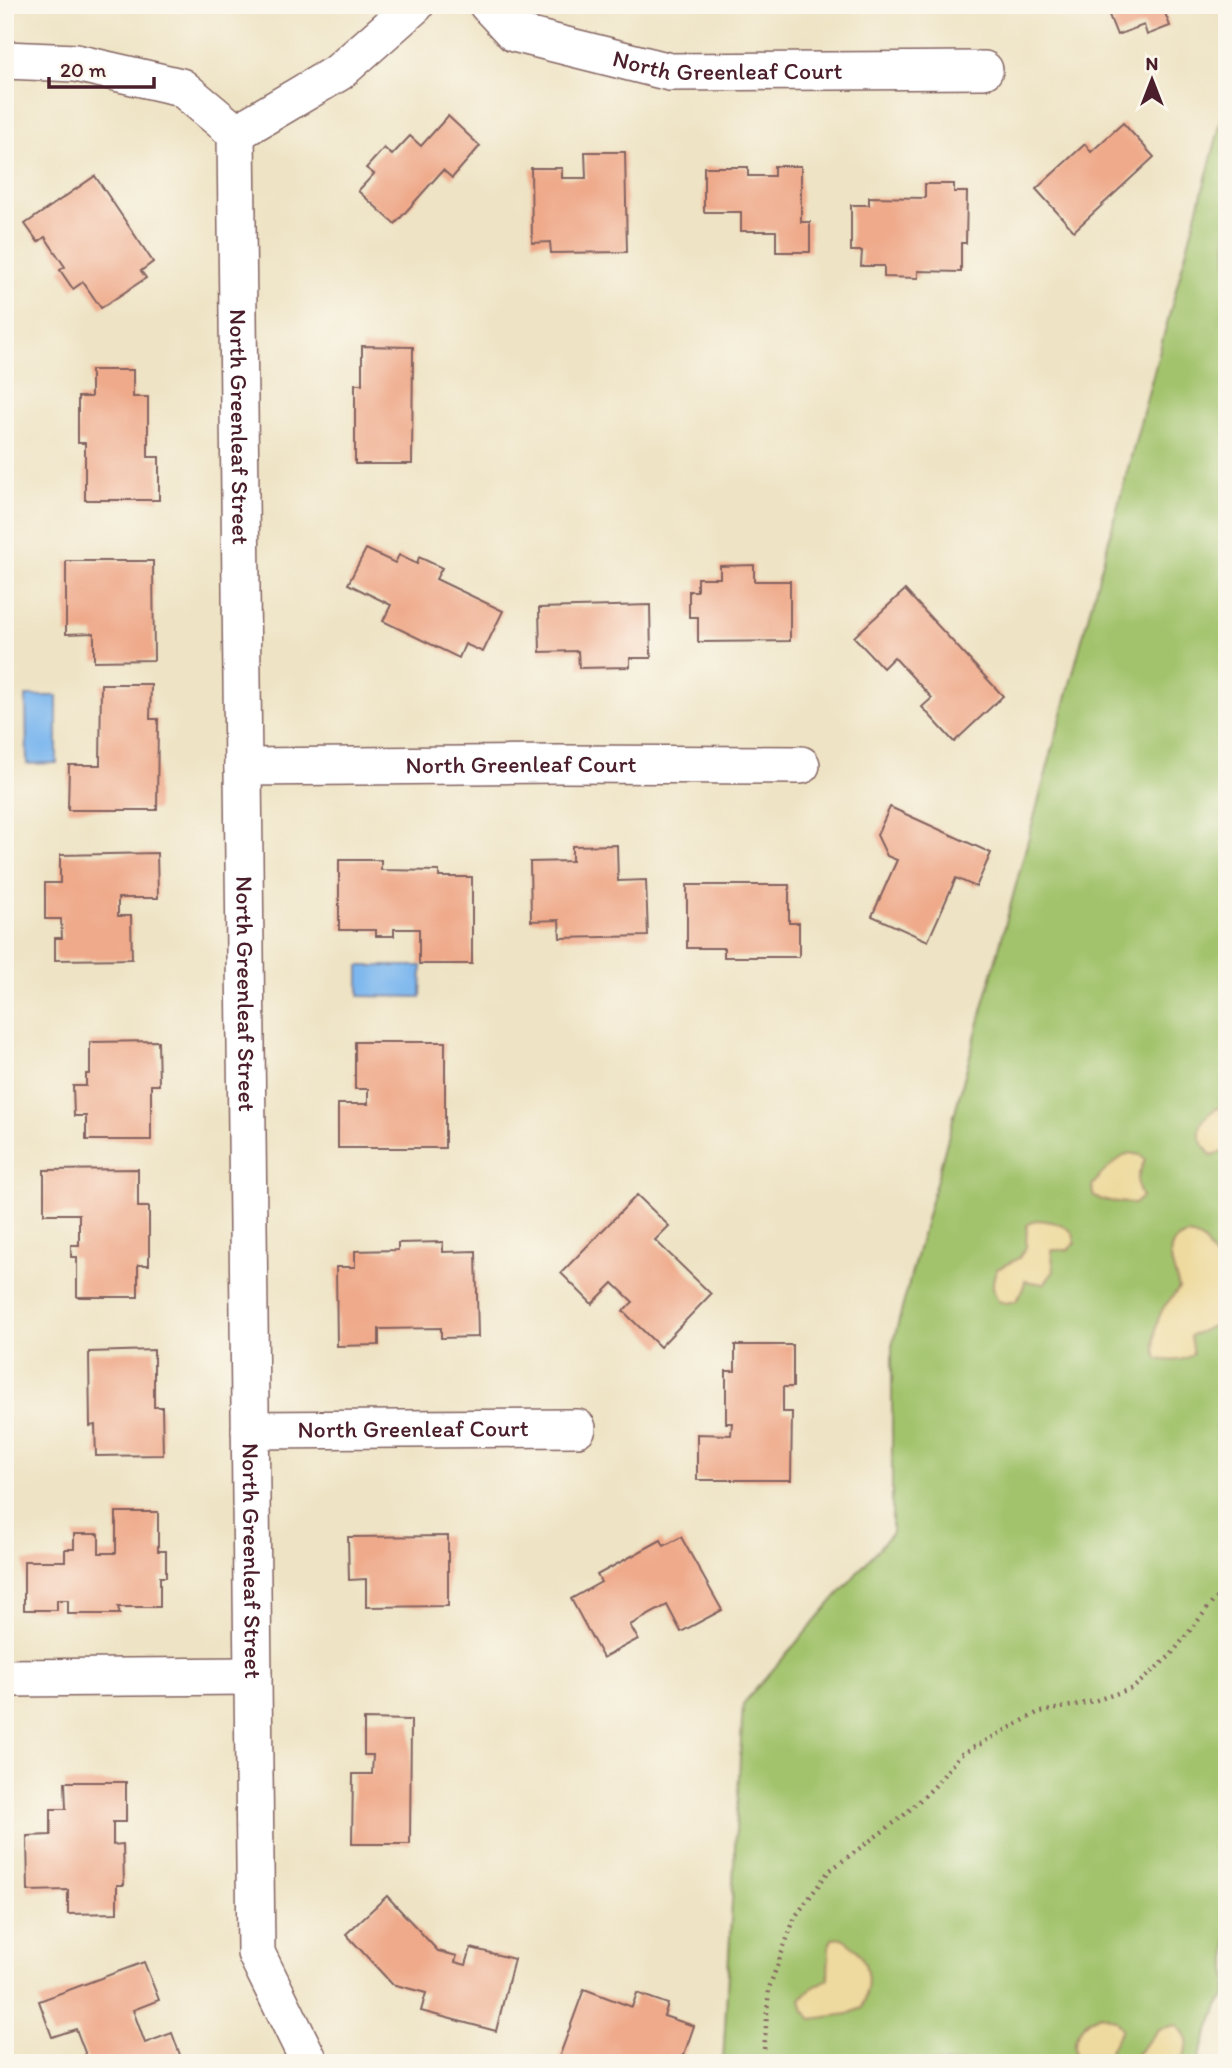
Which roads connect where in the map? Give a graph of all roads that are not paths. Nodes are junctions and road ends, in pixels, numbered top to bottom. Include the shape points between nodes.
1 (415, 5) edge
2 (488, 5) edge
3 (5, 60) edge
4 (984, 70) dead end
5 (236, 133) junction
6 (801, 765) dead end
7 (243, 767) junction
8 (577, 1428) dead end
9 (250, 1430) junction
10 (253, 1676) junction
11 (5, 1678) edge
12 (310, 2063) edge

1 - 5 street via 339,72
2 - 4 street, North Greenleaf Court via 514,33 670,72
3 - 5 street via 76,63 181,87
5 - 7 street, North Greenleaf Street
6 - 7 street, North Greenleaf Court
7 - 9 street, North Greenleaf Street
8 - 9 street, North Greenleaf Court
9 - 10 street, North Greenleaf Street
10 - 11 street
10 - 12 street, North Greenleaf Street via 256,1954

